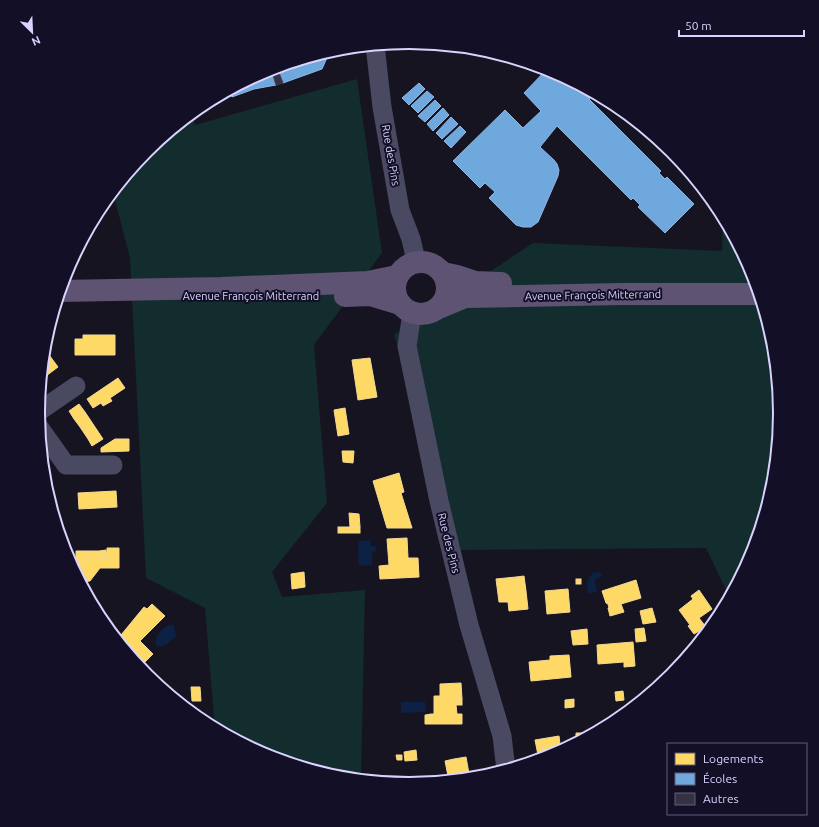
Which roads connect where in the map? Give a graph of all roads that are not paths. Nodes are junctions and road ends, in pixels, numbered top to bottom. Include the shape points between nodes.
1 (376, 51) edge
2 (414, 262) junction
3 (442, 274) junction
4 (397, 276) junction
5 (100, 290) junction
6 (66, 291) edge
7 (754, 294) edge
8 (754, 294) edge
9 (406, 308) junction
10 (436, 309) junction
11 (76, 386) dead end
12 (45, 407) edge
13 (46, 442) edge
14 (113, 465) dead end
15 (505, 766) edge

1 - 2 street, Rue des Pins via 382,107 400,210 413,250
2 - 3 main road via 430,263
2 - 4 main road
3 - 7 main road, Avenue François Mitterrand via 475,282 623,285
3 - 10 main road via 447,289 445,297
4 - 5 main road, Avenue François Mitterrand via 360,282
4 - 9 main road via 394,290
5 - 6 main road, Avenue François Mitterrand
5 - 9 main road, Avenue François Mitterrand via 220,298 370,295
8 - 10 main road, Avenue François Mitterrand via 465,297
9 - 10 main road via 420,314
9 - 15 street, Rue des Pins via 407,346 439,501 469,625 502,736
11 - 12 street
13 - 14 street via 66,465

